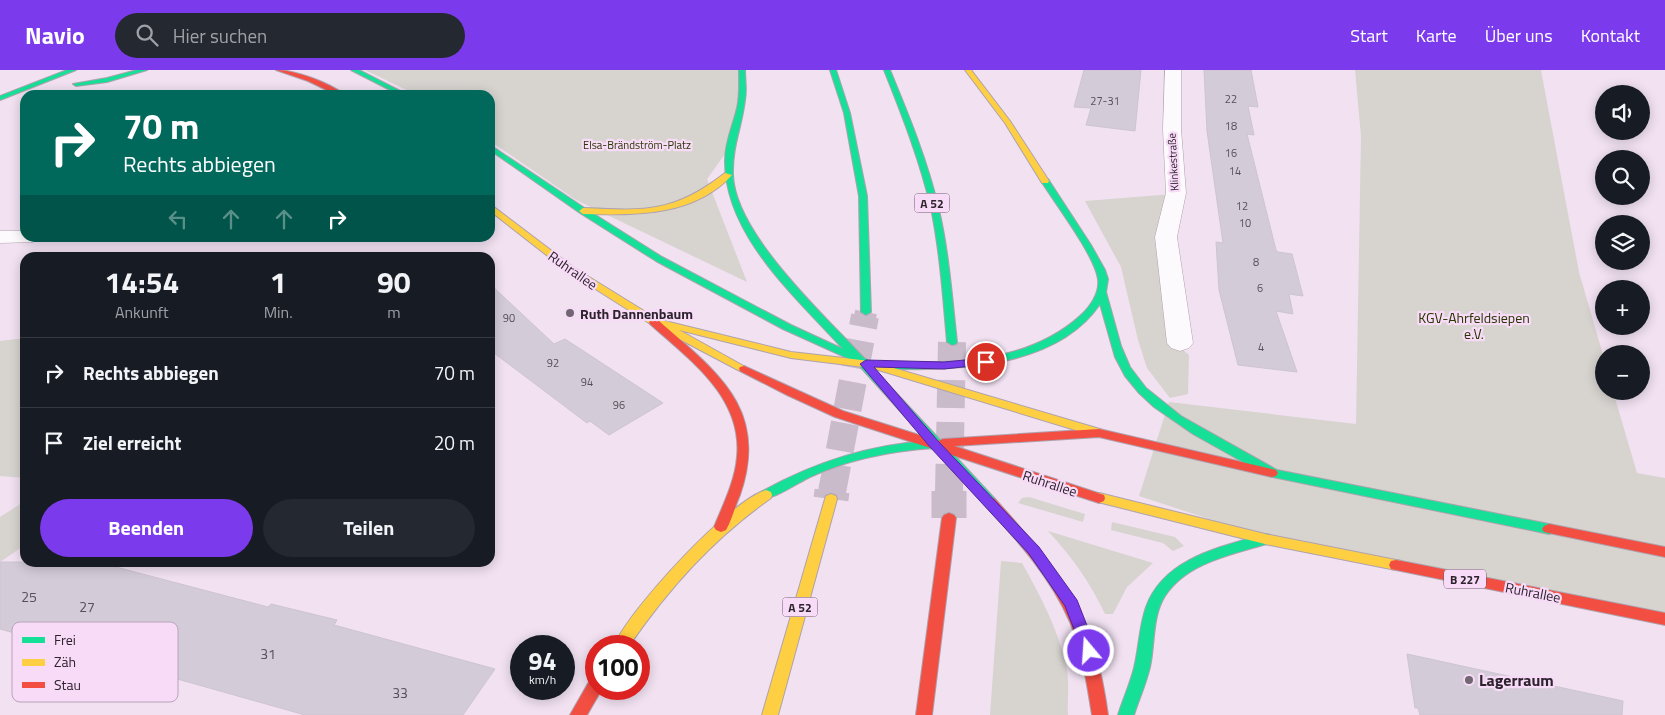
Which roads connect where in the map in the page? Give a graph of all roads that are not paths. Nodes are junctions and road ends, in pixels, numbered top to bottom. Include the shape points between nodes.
1 (73, 70) edge
2 (110, 70) edge
3 (144, 70) edge
4 (279, 70) edge
5 (354, 70) edge
6 (742, 70) edge
7 (832, 70) edge
8 (887, 70) edge
9 (968, 70) edge
10 (1173, 70) edge
11 (20, 90) edge
12 (21, 90) edge
13 (331, 90) edge
14 (395, 90) edge
15 (0, 98) edge
16 (495, 150) edge
17 (728, 175) junction
18 (495, 211) edge
19 (583, 211) junction
20 (20, 237) edge
21 (0, 238) edge
22 (1102, 293) junction
23 (866, 312) tunnel mouth
24 (653, 321) junction
25 (952, 342) tunnel mouth
26 (1180, 343) dead end
27 (866, 364) junction
28 (1099, 433) junction
29 (934, 444) junction
30 (1275, 474) junction
31 (831, 498) tunnel mouth
32 (949, 518) tunnel mouth
33 (721, 527) junction
34 (1266, 539) junction
35 (1665, 552) edge
36 (1665, 619) edge
37 (629, 635) edge
38 (587, 700) edge
39 (578, 715) edge
40 (770, 715) edge
41 (924, 715) edge
42 (1100, 715) edge
43 (1126, 715) edge

1 - 12 main road
2 - 3 main road via 72,86
4 - 13 main road
5 - 14 main road
6 - 17 main road via 742,100 729,155
7 - 23 main road via 847,113 864,196
8 - 25 main road, A 52 via 922,164 935,214 943,250
9 - 22 main road via 1008,122 1089,248 1103,274
10 - 26 street, Klinkestraße via 1176,193 1166,237
11 - 15 main road
16 - 19 main road
17 - 19 main road via 707,193 671,208
17 - 27 main road via 752,238 775,268
18 - 24 main road, Ruhrallee via 570,269
19 - 27 main road via 659,259 757,312
20 - 21 street
22 - 27 main road via 1090,313 1067,333 1019,354 969,364
22 - 30 main road via 1123,362 1140,388 1168,410
24 - 27 main road via 788,354
24 - 29 main road, Ruhrallee via 791,394 839,414
24 - 33 main road via 723,388 740,418 744,450
27 - 28 main road
27 - 29 main road
28 - 29 main road
28 - 30 main road
29 - 33 main road via 890,447 826,466 775,490
29 - 34 main road, Ruhrallee / B 227 via 1102,500
29 - 42 main road via 1034,551 1071,604 1092,660
30 - 35 main road
31 - 40 main road, A 52
32 - 41 main road
33 - 37 main road via 692,554
34 - 36 main road, Ruhrallee / B 227
34 - 43 main road via 1202,562 1174,578 1162,590 1154,604 1142,668
38 - 39 main road

